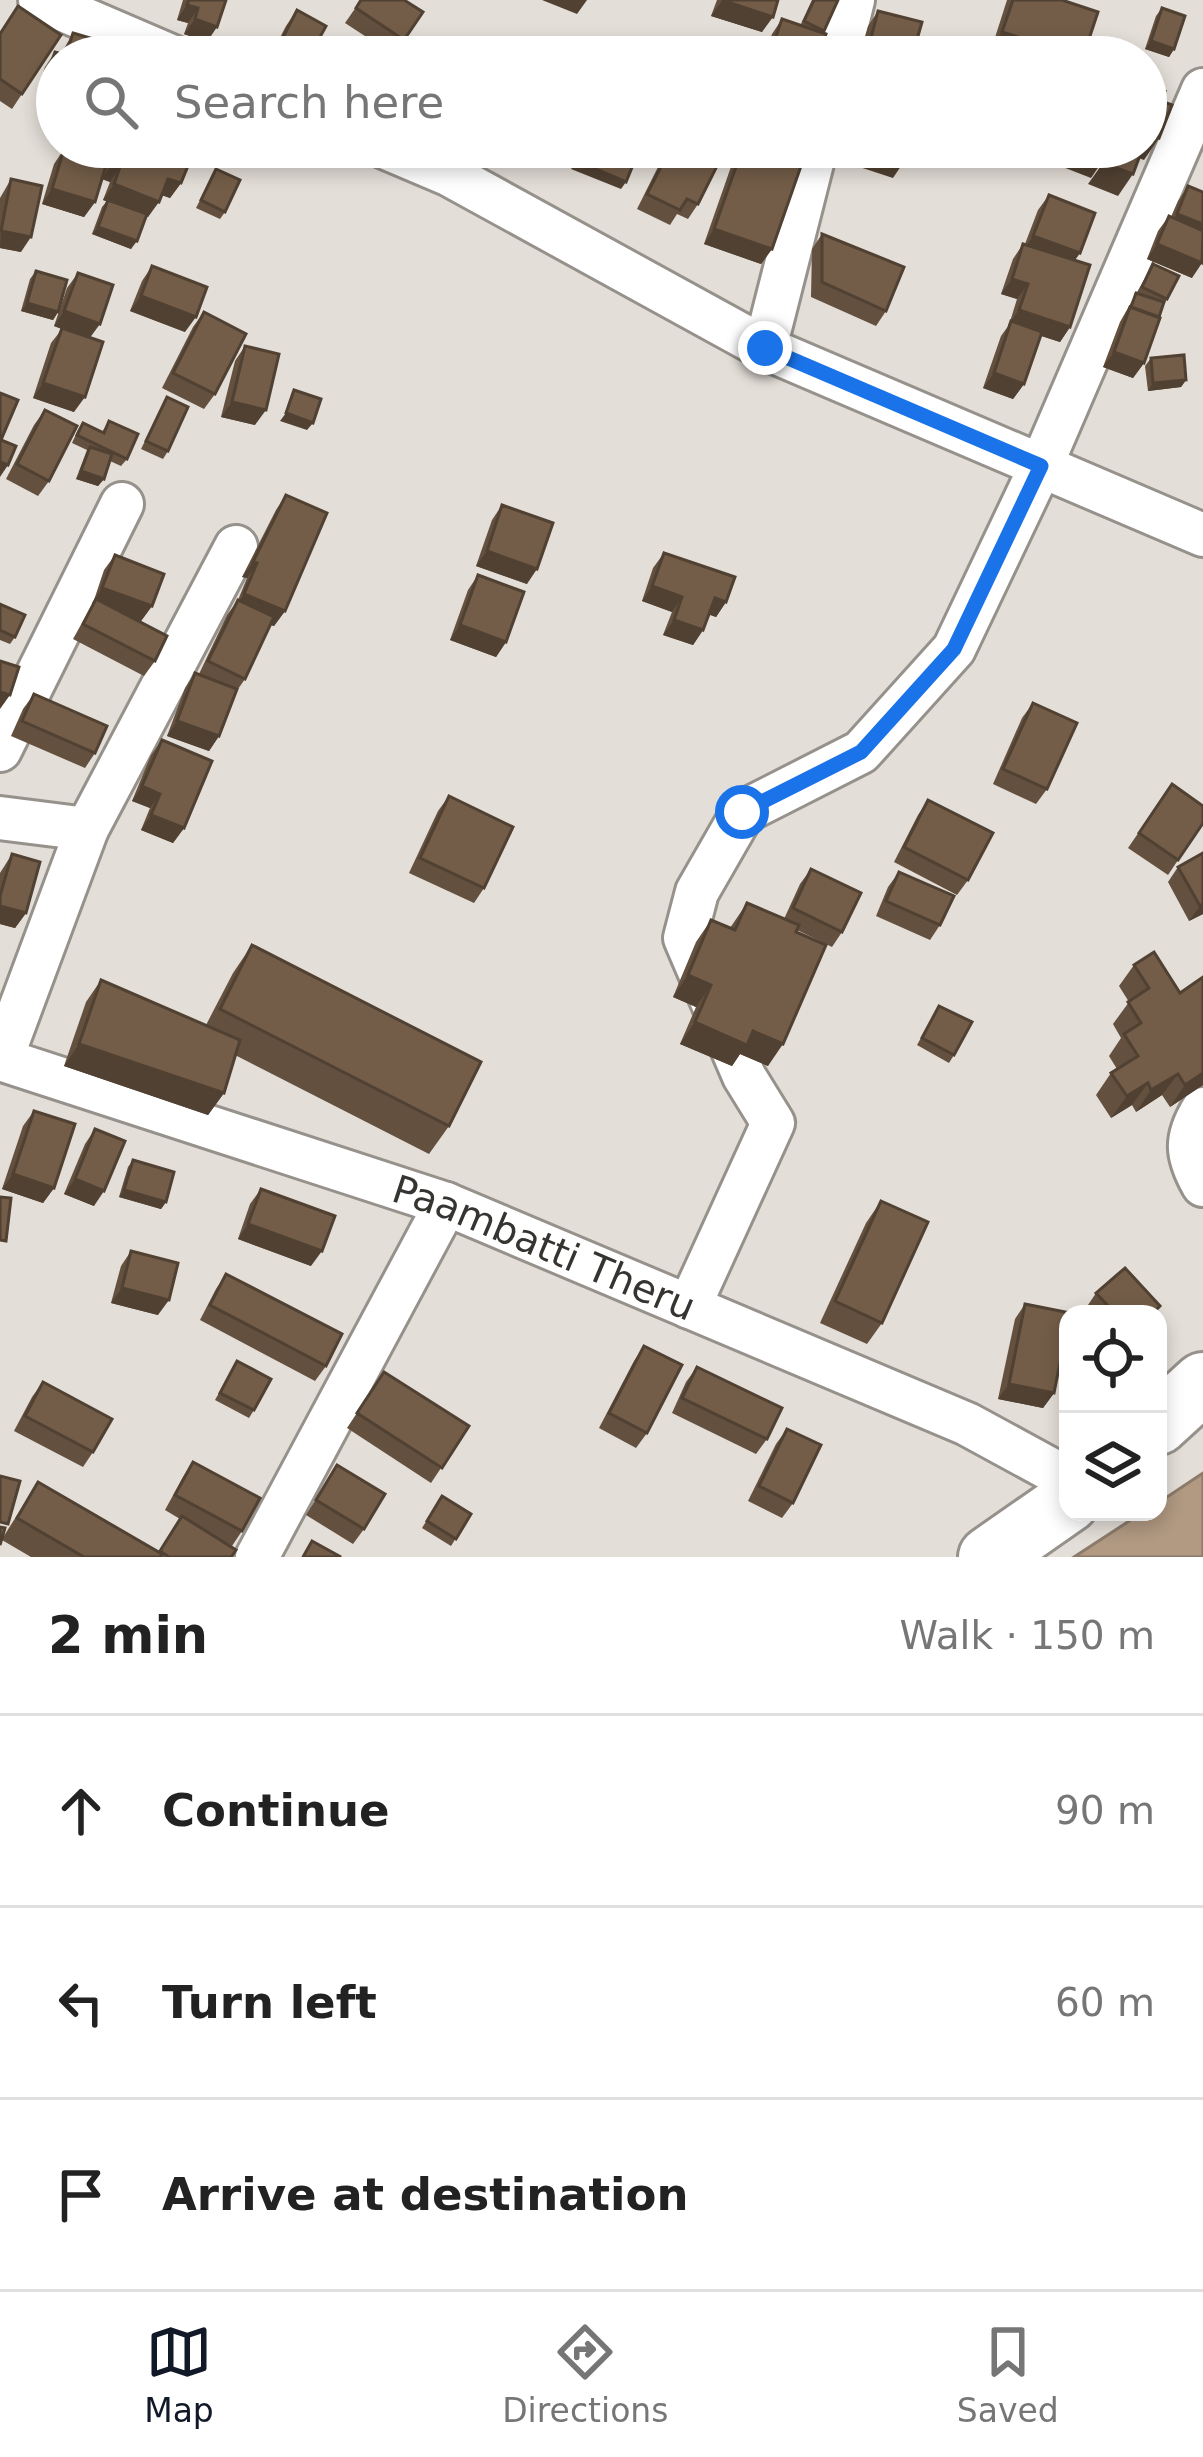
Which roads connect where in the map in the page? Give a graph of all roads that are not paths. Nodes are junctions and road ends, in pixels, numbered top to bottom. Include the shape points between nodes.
1 (40, 0) edge
2 (853, 0) edge
3 (124, 36) edge
4 (844, 36) edge
5 (1203, 90) edge
6 (432, 168) edge
7 (811, 168) edge
8 (765, 348) junction
9 (1041, 466) junction
10 (122, 504) dead end
11 (1203, 535) edge
12 (236, 547) dead end
13 (0, 750) edge
14 (0, 818) edge
15 (87, 830) junction
16 (1, 1059) edge
17 (1203, 1109) edge
18 (1203, 1185) edge
19 (446, 1204) junction
20 (689, 1306) junction
21 (1203, 1383) edge
22 (1167, 1416) edge
23 (1059, 1474) edge
24 (1059, 1508) edge
25 (257, 1557) edge
26 (989, 1557) edge

1 - 3 street
2 - 4 street
5 - 9 street
6 - 8 street
7 - 8 street
8 - 9 street
9 - 11 street
9 - 20 street via 954,649 861,752 742,812 697,892 685,938 773,1123
10 - 13 street
12 - 15 street
14 - 15 street
15 - 16 street
16 - 19 street, Paambatti Theru
17 - 18 street via 1188,1135
19 - 20 street, Paambatti Theru
19 - 25 street
20 - 23 street, Paambatti Theru via 967,1424
21 - 22 street
24 - 26 street

